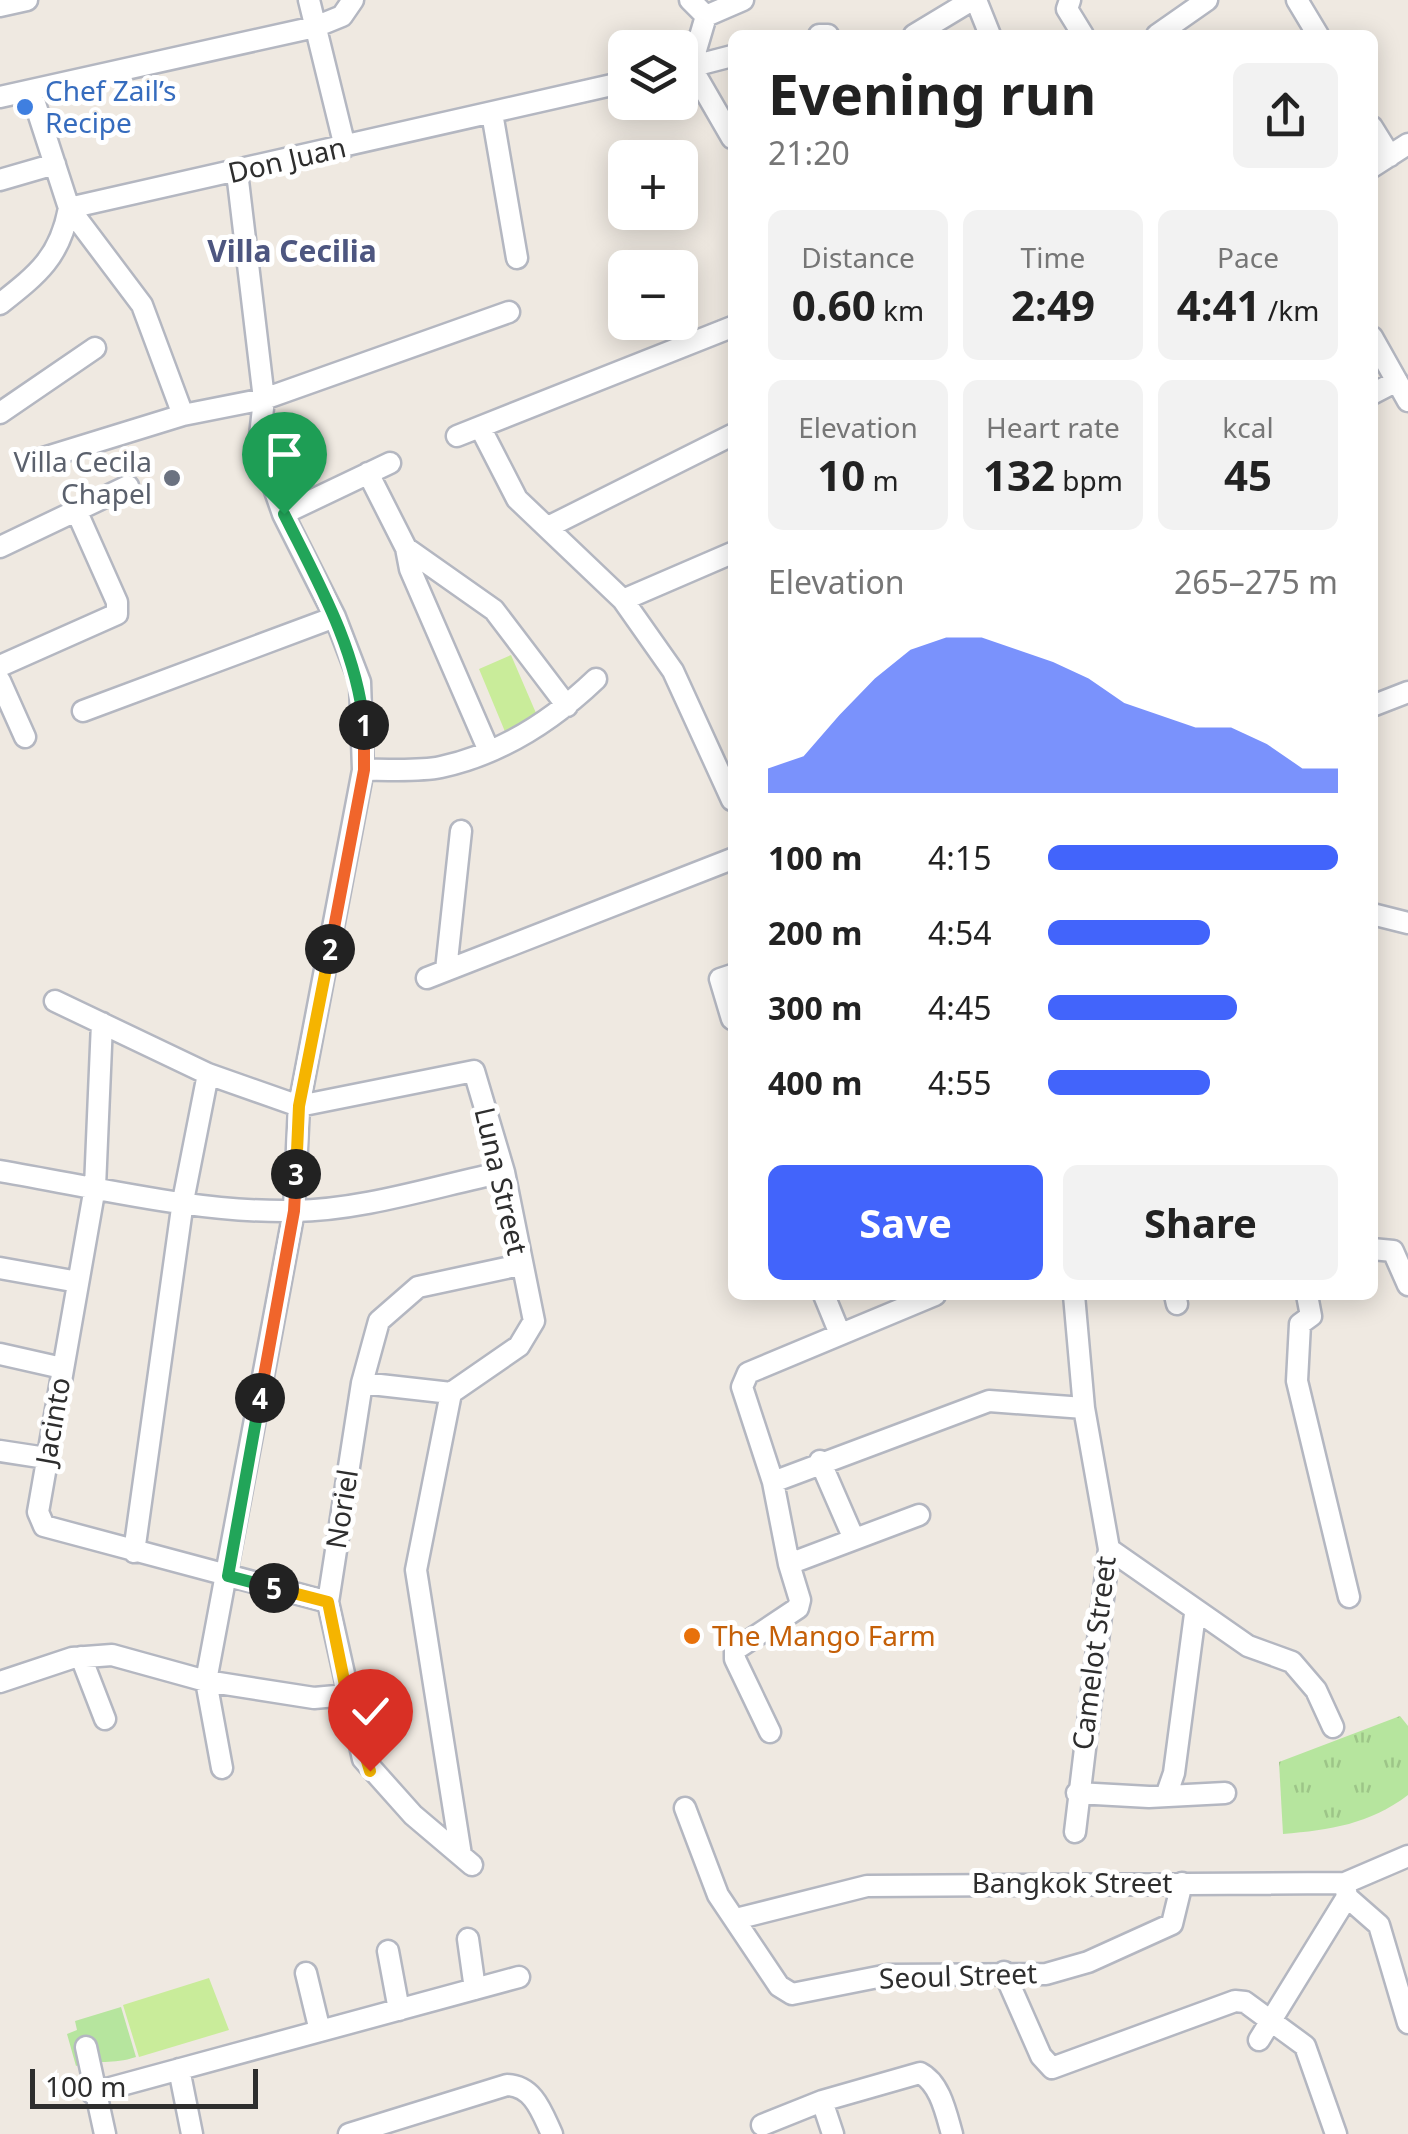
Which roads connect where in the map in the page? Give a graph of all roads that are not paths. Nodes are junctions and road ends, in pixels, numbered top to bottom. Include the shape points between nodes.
1 (27, 0) edge
2 (309, 0) edge
3 (352, 0) edge
4 (690, 0) edge
5 (743, 0) edge
6 (974, 0) edge
7 (1070, 0) edge
8 (1207, 0) edge
9 (1297, 0) edge
10 (0, 6) edge
11 (1185, 6) edge
12 (706, 16) junction
13 (315, 27) junction
14 (923, 30) edge
15 (988, 30) edge
16 (1080, 30) edge
17 (1162, 30) edge
18 (1315, 30) edge
19 (698, 36) edge
20 (728, 57) edge
21 (698, 65) edge
22 (608, 86) edge
23 (698, 87) edge
24 (31, 91) junction
25 (0, 97) edge
26 (492, 113) junction
27 (728, 132) edge
28 (345, 147) junction
29 (55, 164) junction
30 (238, 172) junction
31 (0, 180) edge
32 (69, 208) junction
33 (517, 258) dead end
34 (0, 304) edge
35 (509, 312) dead end
36 (728, 329) edge
37 (96, 348) dead end
38 (1378, 348) edge
39 (1397, 381) junction
40 (1378, 391) edge
41 (264, 399) junction
42 (1408, 402) edge
43 (0, 413) edge
44 (183, 415) junction
45 (480, 428) junction
46 (457, 436) dead end
47 (728, 437) edge
48 (37, 460) dead end
49 (390, 463) dead end
50 (368, 473) junction
51 (128, 486) dead end
52 (76, 510) junction
53 (284, 514) junction
54 (548, 527) junction
55 (0, 547) edge
56 (406, 548) junction
57 (728, 558) edge
58 (623, 600) junction
59 (335, 617) junction
60 (0, 666) edge
61 (596, 680) dead end
62 (0, 681) edge
63 (1408, 692) edge
64 (1378, 704) edge
65 (567, 706) junction
66 (83, 711) dead end
67 (25, 738) dead end
68 (488, 751) junction
69 (364, 770) junction
70 (728, 791) edge
71 (461, 831) dead end
72 (728, 861) edge
73 (1378, 916) edge
74 (1408, 924) edge
75 (56, 1002) dead end
76 (102, 1023) junction
77 (208, 1074) junction
78 (299, 1106) junction
79 (0, 1171) edge
80 (504, 1172) junction
81 (96, 1187) junction
82 (183, 1201) junction
83 (294, 1211) junction
84 (1378, 1250) edge
85 (520, 1265) junction
86 (0, 1268) edge
87 (78, 1282) junction
88 (1408, 1285) edge
89 (826, 1300) edge
90 (924, 1300) edge
91 (1074, 1300) edge
92 (1308, 1300) edge
93 (840, 1334) junction
94 (0, 1354) edge
95 (62, 1368) junction
96 (362, 1383) junction
97 (451, 1393) junction
98 (1084, 1408) junction
99 (0, 1451) edge
100 (46, 1458) junction
101 (820, 1461) junction
102 (772, 1482) junction
103 (919, 1514) dead end
104 (854, 1539) junction
105 (1109, 1549) junction
106 (134, 1552) junction
107 (789, 1564) junction
108 (228, 1576) junction
109 (1349, 1597) dead end
110 (328, 1602) junction
111 (1195, 1614) junction
112 (82, 1657) junction
113 (206, 1681) junction
114 (0, 1682) edge
115 (347, 1695) junction
116 (105, 1719) dead end
117 (1333, 1728) dead end
118 (770, 1732) dead end
119 (222, 1768) dead end
120 (1078, 1793) junction
121 (1225, 1794) dead end
122 (1166, 1796) junction
123 (684, 1808) dead end
124 (1076, 1832) dead end
125 (1408, 1856) edge
126 (1182, 1883) junction
127 (1346, 1890) junction
128 (736, 1920) junction
129 (468, 1940) dead end
130 (388, 1951) dead end
131 (1004, 1972) junction
132 (306, 1974) dead end
133 (519, 1977) dead end
134 (475, 1989) junction
135 (399, 2010) junction
136 (1272, 2020) junction
137 (1408, 2023) edge
138 (320, 2031) junction
139 (1259, 2040) dead end
140 (86, 2047) dead end
141 (179, 2070) junction
142 (92, 2093) junction
143 (822, 2101) junction
144 (762, 2124) dead end
145 (105, 2134) edge
146 (192, 2134) edge
147 (349, 2134) edge
148 (552, 2134) edge
149 (833, 2134) edge
150 (952, 2134) edge
151 (1336, 2134) edge

1 - 10 street
2 - 13 street
3 - 13 street via 342,16
4 - 12 street
5 - 12 street
6 - 14 street
6 - 15 street
7 - 16 street via 1067,9
8 - 11 street
9 - 18 street
11 - 17 street
12 - 19 street
13 - 24 street
13 - 28 street
20 - 21 street
22 - 26 street, Don Juan
23 - 27 street
24 - 25 street
24 - 29 street
26 - 28 street, Don Juan
26 - 33 street
28 - 30 street, Don Juan
29 - 31 street
29 - 32 street
30 - 32 street, Don Juan
30 - 41 street
32 - 34 street via 62,243 34,278
32 - 44 street via 142,305
35 - 41 street
36 - 45 street
37 - 43 street
38 - 39 street
39 - 40 street
39 - 42 street
41 - 44 street
41 - 53 street via 259,445
44 - 48 street
45 - 46 street
45 - 54 street via 518,499
47 - 54 street
49 - 50 street
50 - 53 street
50 - 56 street
51 - 52 street
52 - 55 street
52 - 60 street via 117,614
53 - 59 street
54 - 58 street
56 - 65 street via 494,610
56 - 68 street
57 - 58 street
58 - 70 street via 673,671
59 - 66 street
59 - 69 street via 360,682
61 - 65 street
62 - 67 street
63 - 64 street
65 - 68 street
68 - 69 street via 440,767
69 - 78 street
71 - 72 street via 437,974
73 - 74 street
75 - 76 street
76 - 77 street
76 - 81 street, Jacinto
77 - 78 street
77 - 82 street
78 - 80 street, Luna Street via 474,1072
78 - 83 street
79 - 81 street
80 - 83 street
80 - 85 street, Luna Street
81 - 82 street
81 - 87 street, Jacinto
82 - 83 street
82 - 106 street
83 - 108 street
84 - 88 street via 1393,1251
85 - 96 street, Noriel via 418,1287 379,1322
85 - 97 street, Luna Street via 534,1321 528,1337
86 - 87 street
87 - 95 street, Jacinto
89 - 93 street
90 - 93 street
91 - 98 street, Camelot Street
92 - 109 street via 1298,1381
93 - 102 street via 748,1373 742,1387
94 - 95 street
95 - 100 street, Jacinto
96 - 97 street
96 - 110 street, Noriel
97 - 115 street, Noriel via 416,1570 467,1860 370,1771
98 - 101 street via 989,1400
98 - 105 street, Camelot Street
99 - 100 street
100 - 106 street, Jacinto via 38,1512 44,1526
101 - 102 street
101 - 104 street
102 - 107 street
103 - 104 street
104 - 107 street
105 - 111 street
105 - 120 street, Camelot Street
106 - 108 street, Jacinto
107 - 118 street via 798,1608 735,1650
108 - 110 street, Jacinto
108 - 113 street
110 - 115 street, Noriel
111 - 117 street via 1248,1646 1292,1662 1316,1690
111 - 122 street
112 - 113 street via 112,1655
112 - 114 street
112 - 116 street
113 - 115 street via 314,1698
113 - 119 street
120 - 122 street
120 - 124 street, Camelot Street
121 - 122 street
123 - 128 street, Seoul Street via 718,1895
125 - 127 street, Bangkok Street
126 - 127 street, Bangkok Street
126 - 128 street, Bangkok Street via 867,1886
126 - 131 street, Seoul Street via 1176,1918 1165,1929 1067,1969
127 - 136 street
127 - 137 street via 1379,1925
128 - 131 street, Seoul Street via 779,1986 792,1994 888,1975
129 - 134 street
130 - 135 street
131 - 136 street via 1052,2068 1235,2001
132 - 138 street
133 - 134 street
134 - 135 street
135 - 138 street
136 - 139 street
136 - 151 street via 1310,2054
138 - 141 street
140 - 142 street
141 - 142 street
141 - 146 street
142 - 145 street
143 - 144 street
143 - 149 street
143 - 150 street via 920,2072 941,2099
147 - 148 street via 507,2085 536,2100

